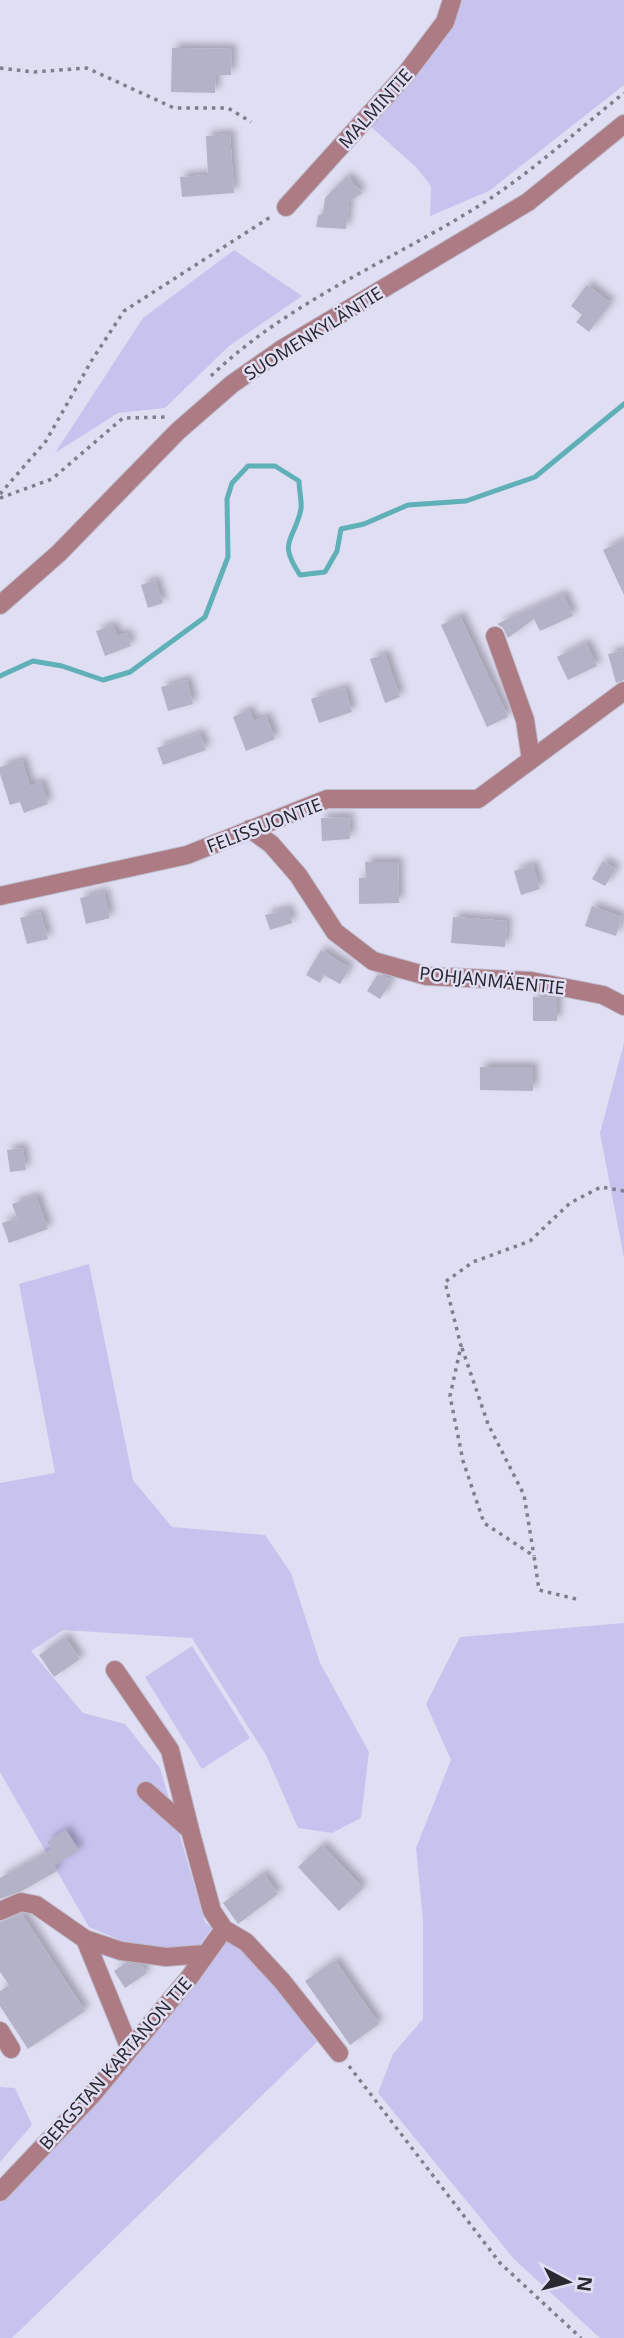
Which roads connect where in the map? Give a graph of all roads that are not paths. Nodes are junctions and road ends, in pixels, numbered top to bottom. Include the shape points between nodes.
1 (452, 0) edge
2 (624, 124) edge
3 (286, 208) road end
4 (0, 605) edge
5 (495, 636) dead end
6 (624, 691) edge
7 (531, 760) junction
8 (250, 830) junction
9 (0, 895) edge
10 (624, 1006) edge
11 (115, 1670) dead end
12 (146, 1791) dead end
13 (190, 1830) junction
14 (0, 1910) edge
15 (224, 1929) junction
16 (85, 1939) junction
17 (205, 1954) junction
18 (0, 2031) edge
19 (11, 2049) dead end
20 (130, 2049) junction
21 (339, 2053) road end
22 (0, 2192) edge

1 - 3 street, MALMINTIE via 445,22 405,75
2 - 4 street, SUOMENKYLÄNTIE via 528,202 282,349 232,384
5 - 7 street via 525,720
6 - 7 street, FELISSUONTIE
7 - 8 street, FELISSUONTIE via 478,799 327,799
8 - 9 street, FELISSUONTIE via 187,855
8 - 10 street, POHJANMÄENTIE via 271,844 298,875 335,932 373,961 427,976 531,981 603,995
11 - 13 street via 170,1750
12 - 13 street
13 - 15 street via 212,1911
14 - 16 street via 21,1902 36,1905
15 - 17 street, BERGSTAN KARTANON TIE
15 - 21 street via 246,1942 273,1971
16 - 17 street via 121,1951 166,1957
16 - 20 street
17 - 20 street, BERGSTAN KARTANON TIE
18 - 19 street
20 - 22 street, BERGSTAN KARTANON TIE

